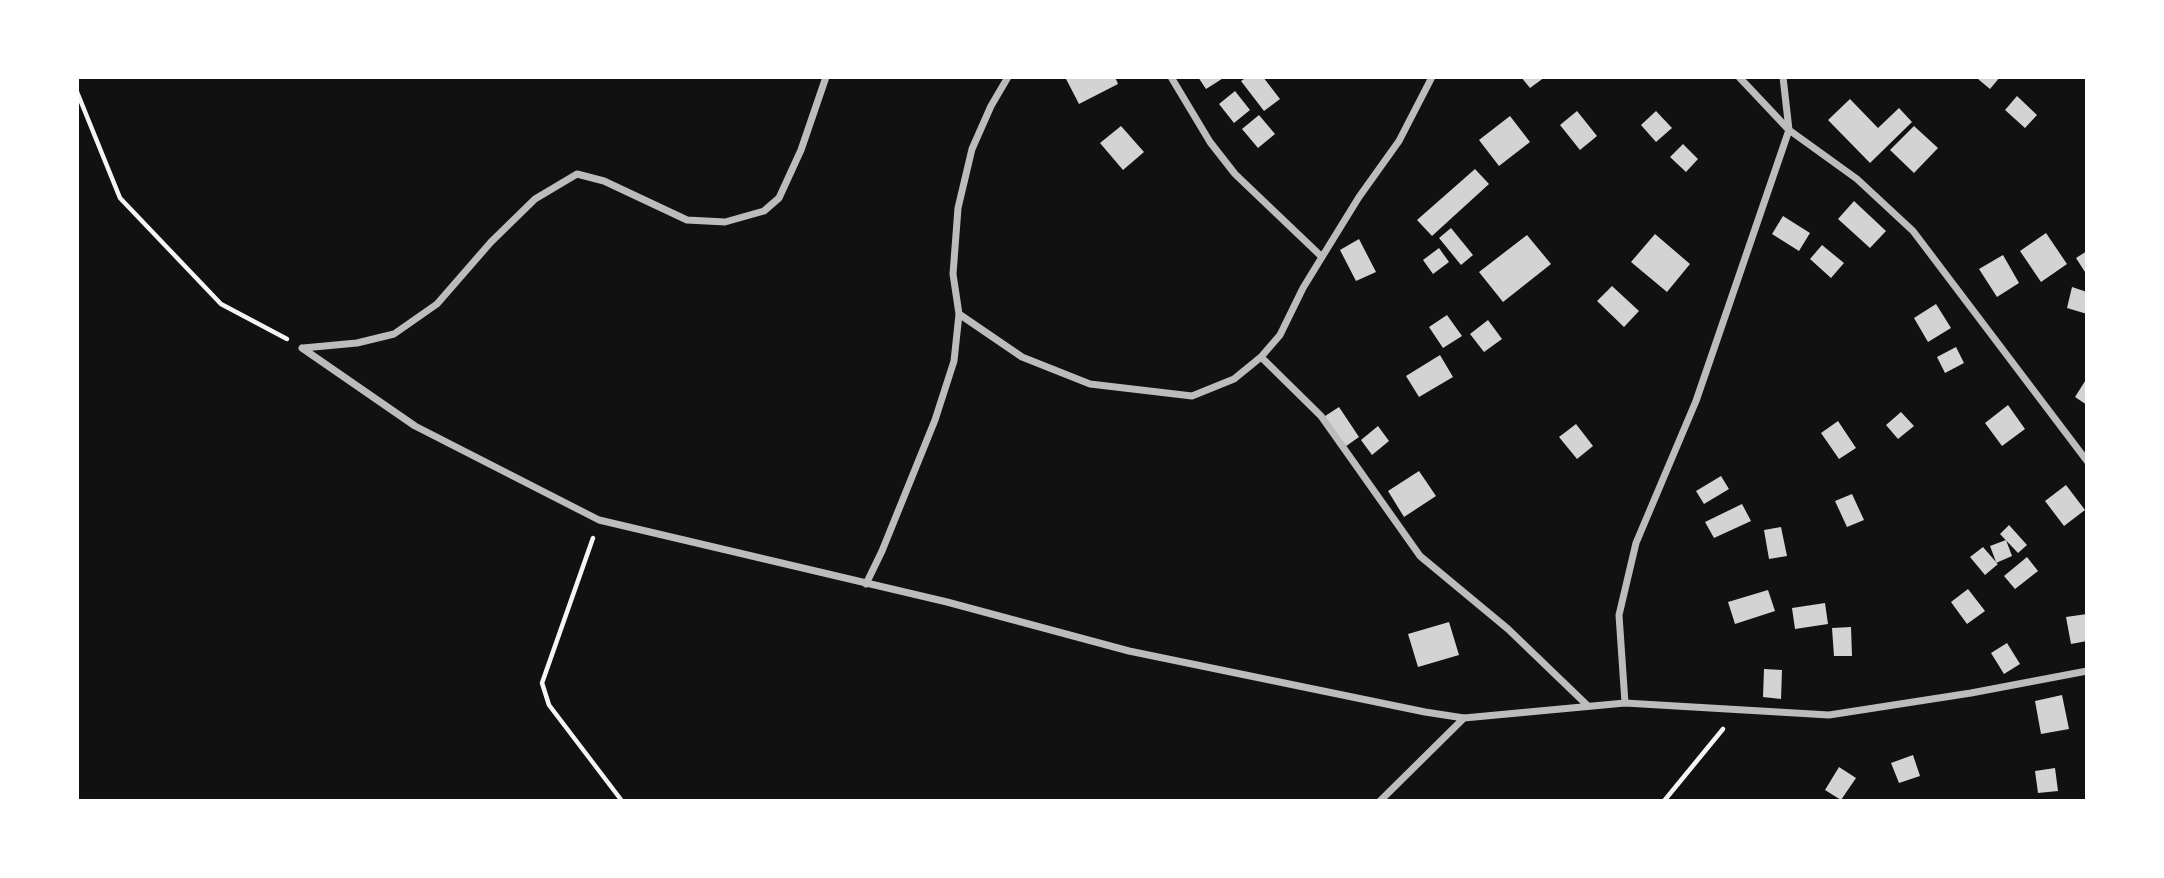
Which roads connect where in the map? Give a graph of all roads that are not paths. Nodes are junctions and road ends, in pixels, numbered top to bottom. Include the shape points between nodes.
1 (826, 77) edge
2 (1008, 77) edge
3 (1171, 77) edge
4 (1432, 77) edge
5 (1739, 77) edge
6 (1783, 77) edge
7 (1789, 130) junction
8 (1322, 257) junction
9 (959, 314) junction
10 (1261, 357) junction
11 (2087, 461) edge
12 (866, 584) junction
13 (2087, 671) edge
14 (1625, 703) junction
15 (1588, 706) junction
16 (1464, 718) junction
17 (1380, 801) edge

1 - 12 street via 796,162 779,198 764,212 726,222 687,220 604,181 577,174 535,199 437,304 394,334 302,348 415,426 599,520
2 - 9 street via 972,149 958,208 953,274
3 - 8 street via 1235,174
4 - 8 street via 1399,141
5 - 7 street
6 - 7 street
7 - 11 street via 1857,178 1913,231
7 - 14 street via 1696,401 1636,543 1619,615
8 - 10 street via 1280,335
9 - 10 street via 1022,357 1090,384 1192,396 1234,380
9 - 12 street via 954,361 935,421
10 - 15 street via 1321,416 1420,556 1508,629
12 - 16 street via 1129,651
13 - 14 street via 1829,715
14 - 15 street
15 - 16 street
16 - 17 street

